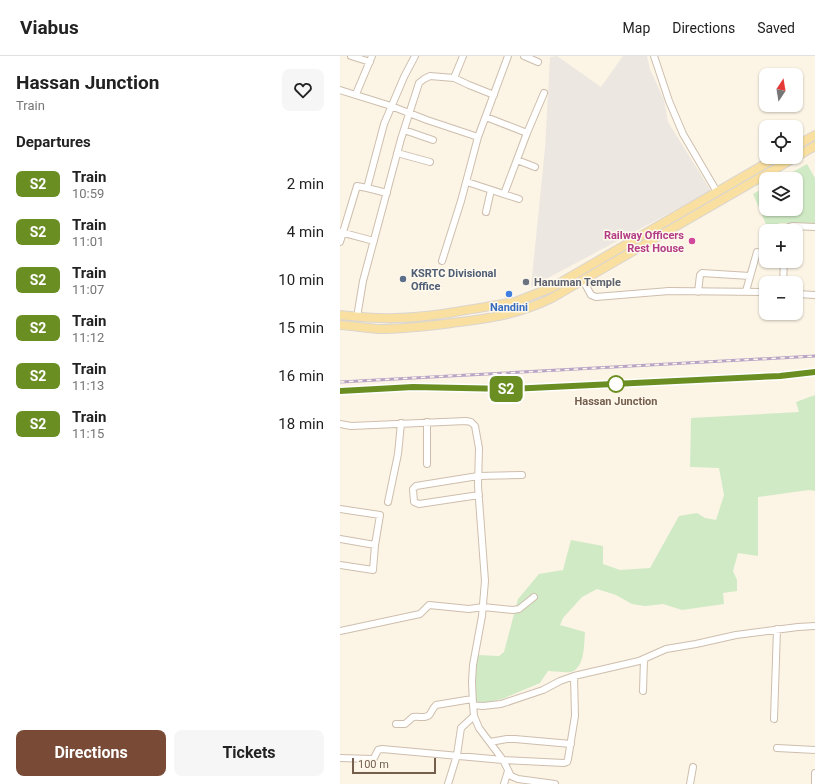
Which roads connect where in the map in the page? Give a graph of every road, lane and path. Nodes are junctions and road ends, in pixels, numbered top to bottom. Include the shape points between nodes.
1 (351, 56) edge
2 (416, 56) edge
3 (463, 56) edge
4 (508, 56) edge
5 (524, 56) edge
6 (654, 56) edge
7 (371, 59) edge
8 (538, 62) dead end
9 (454, 78) junction
10 (340, 90) edge
11 (544, 93) dead end
12 (356, 94) junction
13 (494, 95) junction
14 (391, 106) junction
15 (410, 113) junction
16 (486, 117) junction
17 (404, 130) junction
18 (527, 133) junction
19 (815, 135) edge
20 (478, 137) junction
21 (433, 140) dead end
22 (803, 142) edge
23 (815, 146) edge
24 (397, 153) junction
25 (517, 160) junction
26 (430, 162) dead end
27 (765, 164) edge
28 (535, 167) dead end
29 (466, 182) junction
30 (366, 188) junction
31 (491, 190) junction
32 (716, 192) junction
33 (387, 193) junction
34 (504, 194) junction
35 (707, 198) junction
36 (519, 199) dead end
37 (712, 206) junction
38 (486, 212) dead end
39 (803, 226) edge
40 (815, 227) edge
41 (341, 232) edge
42 (374, 241) junction
43 (340, 242) edge
44 (757, 252) dead end
45 (442, 261) dead end
46 (750, 276) junction
47 (583, 280) junction
48 (548, 289) junction
49 (746, 291) junction
50 (698, 292) junction
51 (759, 292) edge
52 (803, 294) edge
53 (815, 295) edge
54 (552, 298) junction
55 (340, 315) edge
56 (433, 315) junction
57 (357, 317) junction
58 (340, 325) edge
59 (434, 325) junction
60 (427, 422) junction
61 (340, 424) edge
62 (401, 424) junction
63 (427, 464) dead end
64 (522, 475) dead end
65 (478, 476) junction
66 (479, 495) junction
67 (388, 502) dead end
68 (340, 509) edge
69 (340, 539) edge
70 (375, 545) junction
71 (340, 565) edge
72 (534, 597) dead end
73 (483, 608) junction
74 (815, 626) edge
75 (777, 629) junction
76 (340, 631) edge
77 (644, 659) junction
78 (574, 676) junction
79 (643, 691) dead end
80 (473, 702) junction
81 (474, 716) junction
82 (774, 719) dead end
83 (396, 724) dead end
84 (490, 742) junction
85 (571, 744) junction
86 (777, 748) dead end
87 (815, 750) edge
88 (457, 755) junction
89 (340, 758) edge
90 (504, 760) junction
91 (692, 767) dead end
92 (508, 771) junction
93 (815, 773) edge
94 (539, 783) edge
95 (448, 784) edge
96 (504, 784) edge
97 (555, 784) edge
98 (690, 784) edge
99 (815, 784) edge

1 - 7 street
2 - 14 street
3 - 9 street
4 - 13 street
5 - 8 street
6 - 32 street via 683,134
7 - 12 street
9 - 13 street
9 - 15 street via 430,76 424,79 419,83
10 - 12 street
11 - 18 street
12 - 14 street
13 - 16 street
14 - 15 street
14 - 30 street
15 - 17 street
15 - 20 street
16 - 18 street
16 - 20 street
17 - 21 street
17 - 24 street
18 - 25 street
19 - 22 main road
20 - 29 street
23 - 37 main road
24 - 26 street
24 - 33 street
25 - 28 street
25 - 34 street
27 - 32 main road
29 - 31 street
29 - 45 street
30 - 33 street
30 - 41 street via 357,186
31 - 34 street
31 - 38 street
32 - 35 main road
33 - 42 street
34 - 36 street
35 - 37 main road
35 - 48 main road
37 - 47 main road
39 - 40 street
41 - 42 street
41 - 43 street
42 - 57 street
44 - 46 street
46 - 49 street
46 - 50 street via 702,273
47 - 50 street via 591,295 596,297 648,292
47 - 54 main road
48 - 54 main road
48 - 56 main road via 515,302
49 - 50 street
49 - 51 street
52 - 53 street
54 - 59 main road via 516,313
55 - 57 main road
56 - 57 main road via 396,318
56 - 59 main road
58 - 59 main road via 379,328
60 - 62 street
60 - 63 street
60 - 65 street via 466,421 475,426 479,448
61 - 62 street
62 - 67 street
64 - 65 street
65 - 66 street
65 - 66 street via 416,486 413,489 414,502 419,504
66 - 73 street via 485,581
68 - 70 street via 380,515
69 - 70 street
70 - 71 street via 373,570
72 - 73 street via 513,610
73 - 76 street via 429,605 420,614
73 - 80 street via 473,665
74 - 75 street
75 - 77 street via 666,649
75 - 82 street
77 - 78 street
77 - 79 street
78 - 80 street via 501,704 483,706
78 - 85 street via 575,708
80 - 81 street
80 - 83 street via 436,705 428,717 413,717 404,724
81 - 84 street via 479,728
81 - 88 street via 461,728
84 - 85 street via 515,739
84 - 90 street
85 - 90 street via 567,762 564,763
86 - 87 street
88 - 89 street via 382,749 378,750 372,759
88 - 90 street
88 - 95 street
90 - 92 street
91 - 98 street
92 - 94 street via 511,776 518,779
92 - 96 street
93 - 99 street
94 - 97 street

